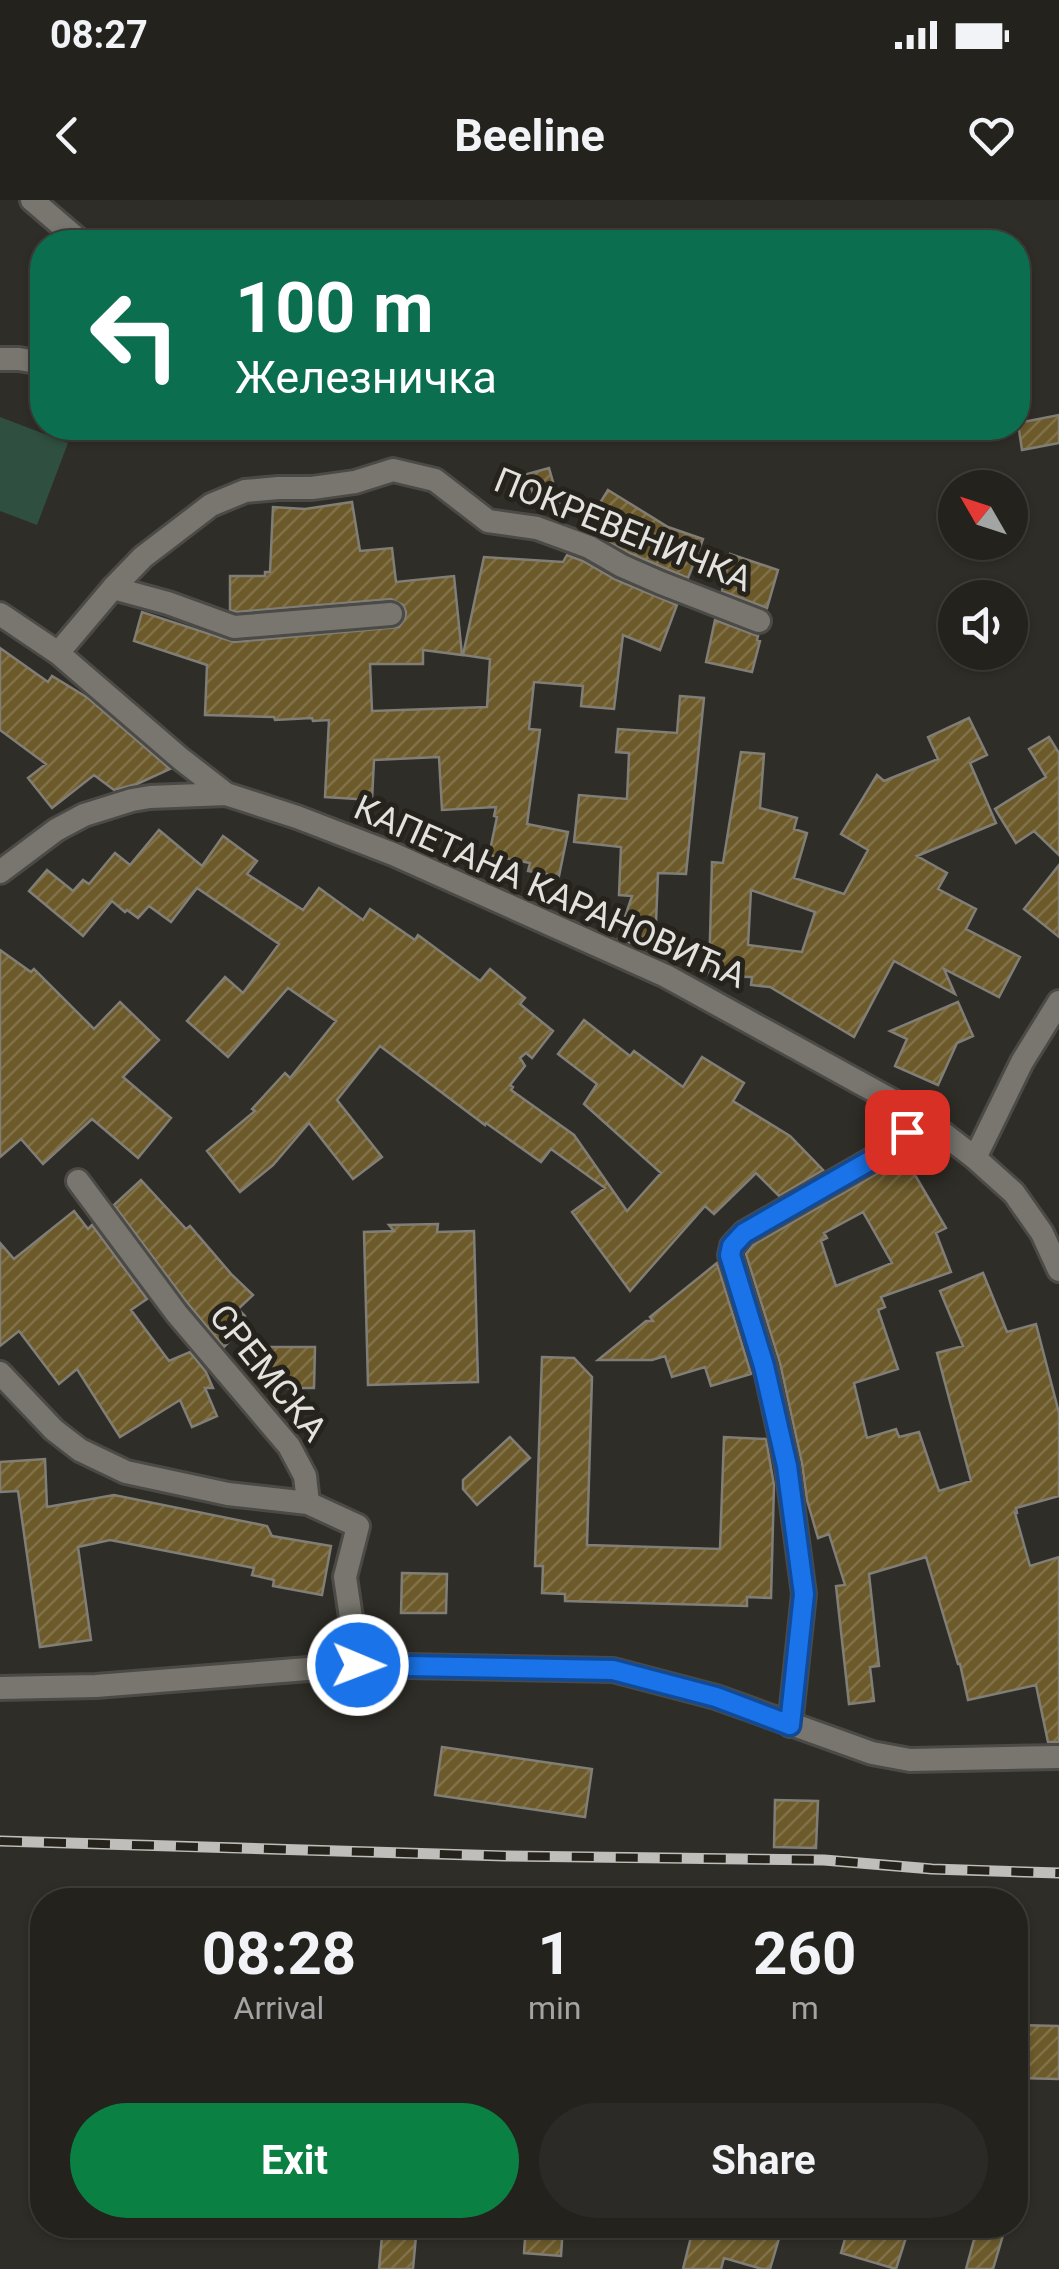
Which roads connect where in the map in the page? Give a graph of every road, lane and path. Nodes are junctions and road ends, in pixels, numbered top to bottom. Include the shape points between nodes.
1 (32, 200) edge
2 (68, 230) edge
3 (0, 359) edge
4 (30, 361) edge
5 (113, 588) junction
6 (0, 614) edge
7 (391, 614) dead end
8 (758, 621) dead end
9 (58, 653) junction
10 (226, 794) junction
11 (0, 872) edge
12 (1059, 1002) edge
13 (922, 1116) junction
14 (975, 1158) junction
15 (78, 1181) dead end
16 (1051, 1229) edge
17 (1059, 1270) edge
18 (0, 1374) edge
19 (308, 1504) junction
20 (358, 1665) junction
21 (0, 1688) edge
22 (790, 1725) junction
23 (1059, 1757) edge

1 - 2 street
3 - 4 street
5 - 7 street via 234,628
5 - 8 street, ПОКРЕВЕНИЧКА via 211,505 245,492 354,482 394,470 435,480 488,521 536,528 589,547 661,584
5 - 9 street, ПОКРЕВЕНИЧКА
6 - 9 street
9 - 10 street
10 - 11 street, КАПЕТАНА КАРАНОВИЋА via 150,797 84,815
10 - 13 street, КАПЕТАНА КАРАНОВИЋА via 393,854 666,976
12 - 14 street
13 - 14 street, КАПЕТАНА КАРАНОВИЋА
13 - 22 street via 892,1148 744,1233 730,1255 787,1466 804,1594
14 - 16 street, КАПЕТАНА КАРАНОВИЋА
15 - 19 street, СРЕМСКА via 166,1300 289,1446 305,1476
16 - 17 street, КАПЕТАНА КАРАНОВИЋА
18 - 19 street via 54,1430 126,1472
19 - 20 street via 358,1526 345,1577
20 - 21 street
20 - 22 street via 613,1670
22 - 23 street via 910,1760

